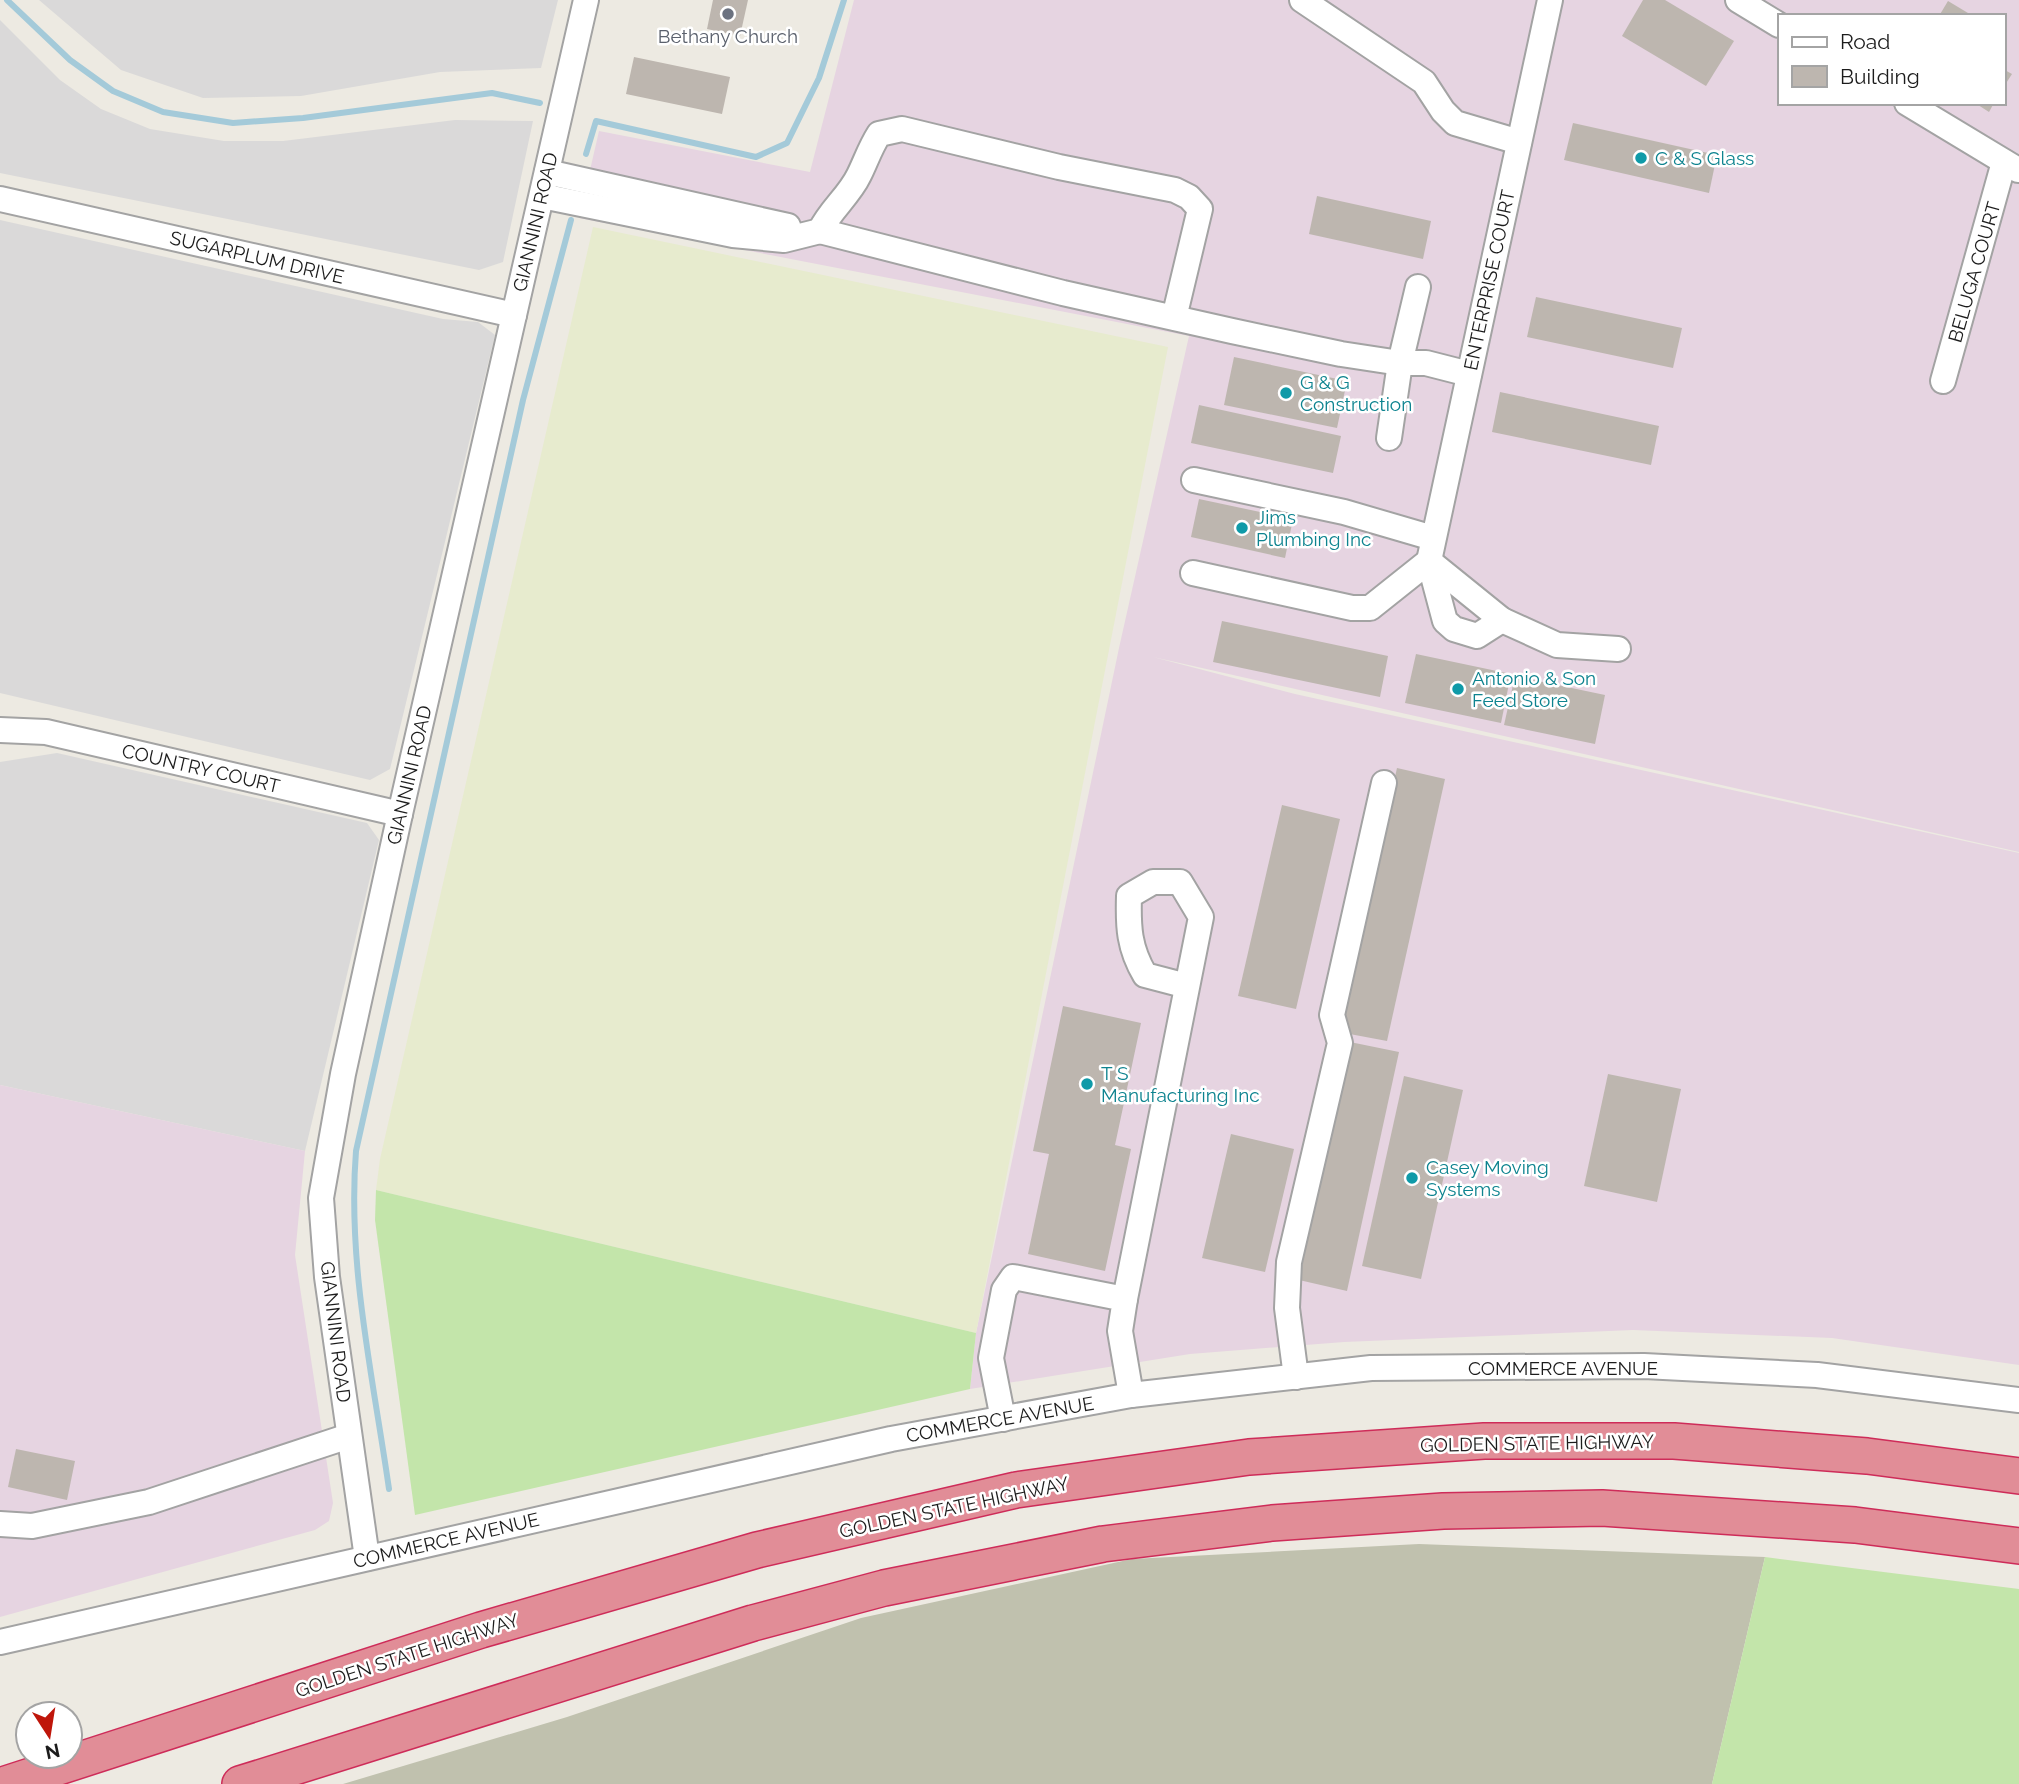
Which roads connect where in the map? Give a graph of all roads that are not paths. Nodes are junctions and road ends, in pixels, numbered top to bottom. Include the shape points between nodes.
1 (586, 0) edge
2 (1302, 0) edge
3 (1550, 0) edge
4 (1738, 0) edge
5 (1778, 24) edge
6 (1910, 105) edge
7 (1519, 142) junction
8 (2012, 167) edge
9 (547, 172) junction
10 (542, 196) junction
11 (0, 199) edge
12 (820, 231) junction
13 (1418, 287) dead end
14 (514, 315) junction
15 (1174, 318) junction
16 (1400, 363) junction
17 (1469, 374) junction
18 (1943, 382) dead end
19 (1389, 439) dead end
20 (1194, 480) dead end
21 (1431, 550) junction
22 (1193, 573) dead end
23 (1502, 620) junction
24 (1618, 649) dead end
25 (0, 730) edge
26 (1384, 783) dead end
27 (400, 814) junction
28 (1187, 986) dead end
29 (1125, 1298) junction
30 (1296, 1377) junction
31 (1131, 1395) junction
32 (2019, 1399) edge
33 (1003, 1419) junction
34 (349, 1436) junction
35 (2019, 1476) edge
36 (0, 1524) edge
37 (2019, 1546) edge
38 (367, 1558) junction
39 (0, 1642) edge
40 (244, 1783) edge
41 (6, 1784) edge

1 - 9 street, GIANNINI ROAD
2 - 7 street via 1423,82 1455,123
3 - 7 street, ENTERPRISE COURT
4 - 5 street
6 - 8 street
7 - 17 street, ENTERPRISE COURT
8 - 18 street, BELUGA COURT
9 - 10 street, GIANNINI ROAD
9 - 12 street
10 - 12 street via 733,235 783,240
10 - 14 street, GIANNINI ROAD
11 - 14 street, SUGARPLUM DRIVE
12 - 15 street
12 - 15 street via 859,175 879,134 902,129 1164,187 1189,197 1200,209
13 - 16 street
14 - 27 street, GIANNINI ROAD
15 - 16 street
16 - 17 street via 1426,363
16 - 19 street
17 - 21 street, ENTERPRISE COURT
20 - 21 street via 1344,512
21 - 22 street via 1370,608
21 - 23 street
21 - 23 street via 1445,621 1477,636
23 - 24 street via 1557,645
25 - 27 street, COUNTRY COURT via 46,732
26 - 30 street via 1332,1015 1340,1043 1289,1262 1287,1308
27 - 34 street, GIANNINI ROAD via 321,1198
28 - 29 street
29 - 31 street via 1120,1331
29 - 33 street via 1013,1277 1004,1290 991,1358
30 - 31 street, COMMERCE AVENUE
30 - 32 street, COMMERCE AVENUE via 1371,1368 1644,1366 1817,1375
31 - 33 street, COMMERCE AVENUE
33 - 38 street, COMMERCE AVENUE via 891,1439
34 - 36 street via 149,1502 32,1526
34 - 38 street, GIANNINI ROAD
35 - 41 highway, GOLDEN STATE HIGHWAY via 1867,1457 1674,1441 1484,1441 1249,1457 1016,1490 757,1550 481,1630
37 - 40 highway via 1855,1525 1602,1508 1443,1511 1272,1523 1103,1544 884,1588 753,1623
38 - 39 street, COMMERCE AVENUE

